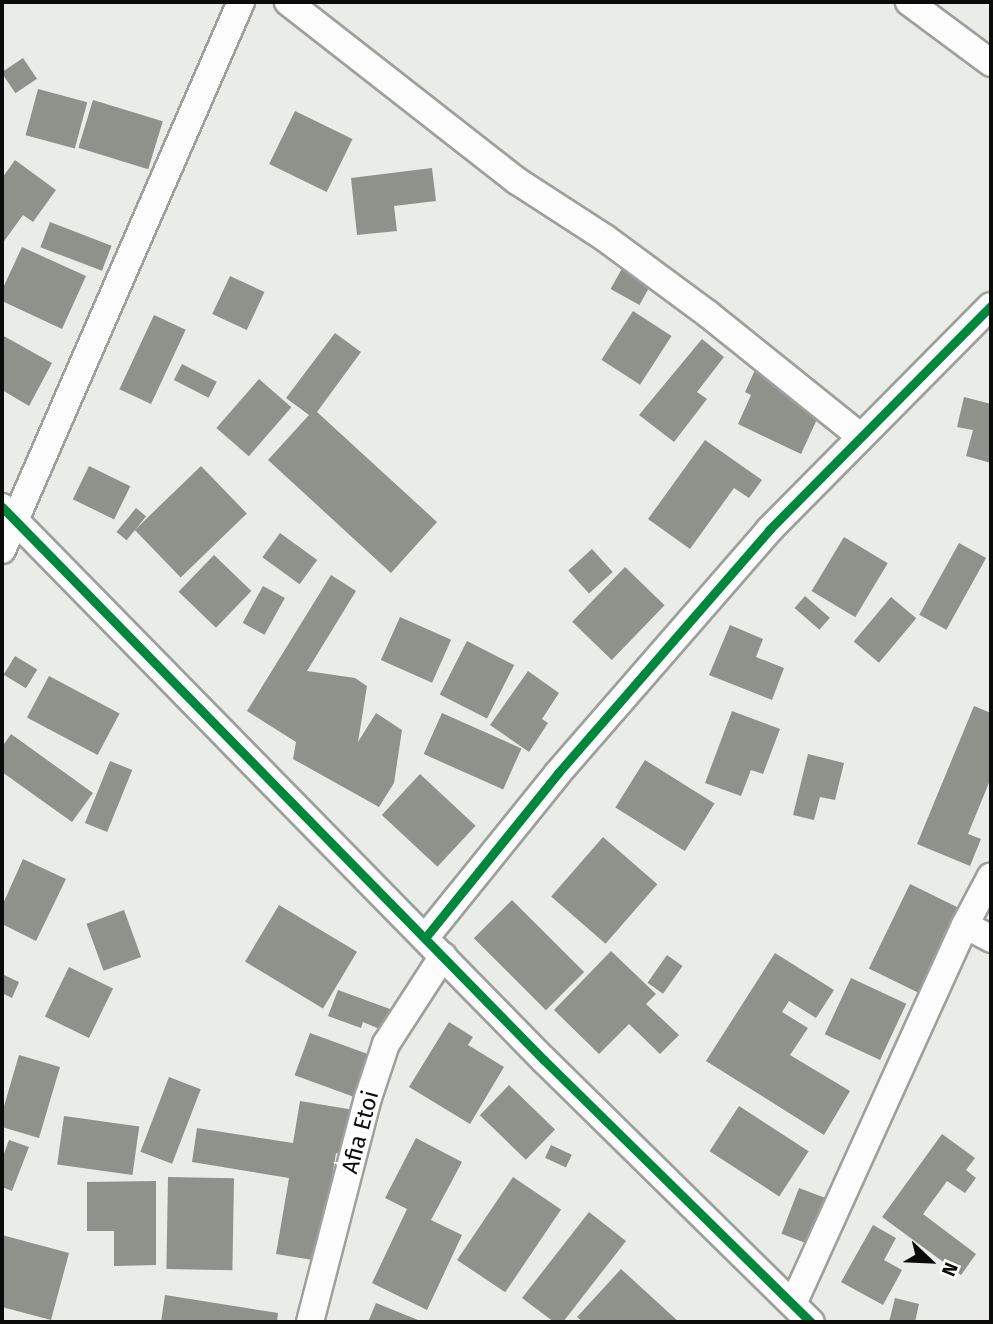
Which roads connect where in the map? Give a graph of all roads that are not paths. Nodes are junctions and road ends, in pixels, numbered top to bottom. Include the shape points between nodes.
1 (241, 2) edge
2 (288, 2) edge
3 (909, 2) edge
4 (991, 63) edge
5 (991, 306) edge
6 (860, 437) junction
7 (9, 513) edge
8 (2, 550) edge
9 (991, 876) edge
10 (965, 925) junction
11 (991, 939) edge
12 (434, 947) junction
13 (793, 1304) junction
14 (310, 1322) edge
15 (811, 1322) edge

1 - 7 street
2 - 6 street via 517,181 605,238 708,314
3 - 4 street
5 - 6 street, Afia Etoi
6 - 12 street, Afia Etoi via 769,530 558,773
7 - 8 street
7 - 12 street
9 - 10 street
10 - 11 street
10 - 13 street
12 - 13 street
12 - 14 street, Afia Etoi via 386,1044 368,1098
13 - 15 street

